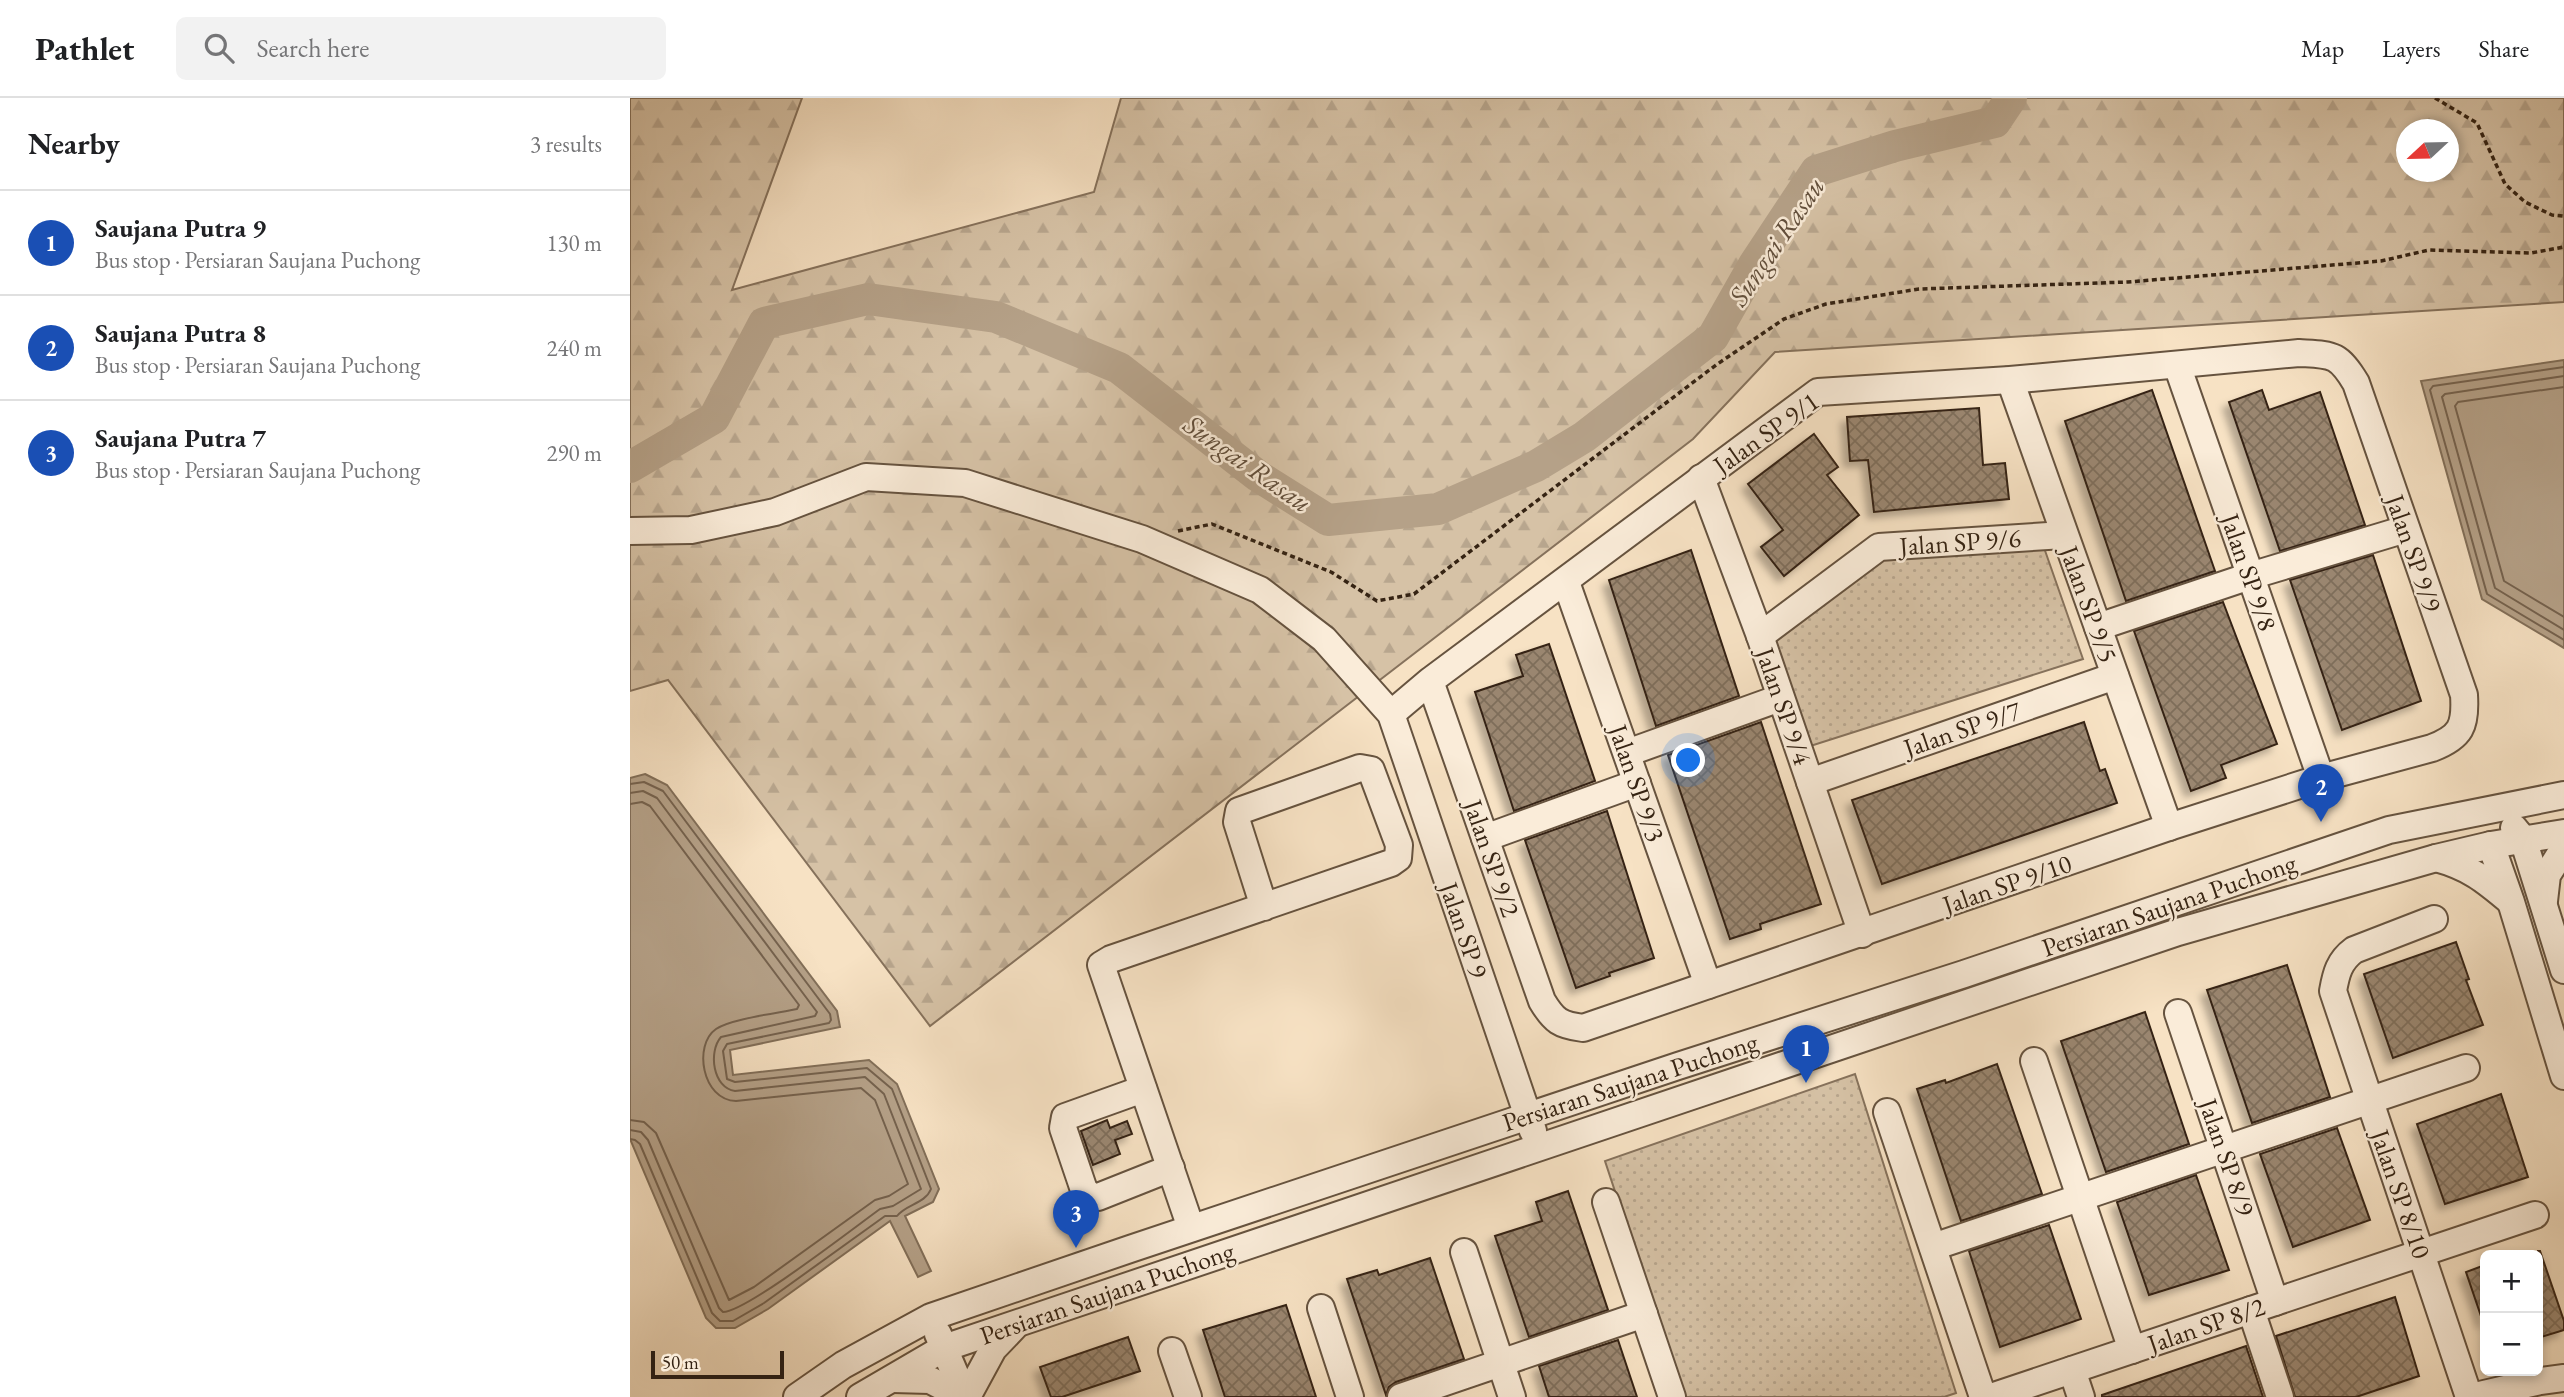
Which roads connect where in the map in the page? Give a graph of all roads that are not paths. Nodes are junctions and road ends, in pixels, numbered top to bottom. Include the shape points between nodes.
1 (2344, 363) joint
2 (2177, 365) junction
3 (2010, 380) junction
4 (1702, 478) junction
5 (2406, 529) junction
6 (630, 530) edge
7 (2064, 534) junction
8 (2250, 576) junction
9 (1566, 582) junction
10 (2098, 627) junction
11 (1760, 636) junction
12 (2115, 676) junction
13 (1430, 681) junction
14 (1780, 698) junction
15 (1391, 714) junction
16 (2449, 741) joint
17 (1628, 753) junction
18 (2321, 778) junction
19 (1810, 782) junction
20 (1637, 783) junction
21 (2553, 797) edge
22 (2476, 811) junction
23 (2169, 827) junction
24 (2514, 831) junction
25 (2564, 833) edge
26 (1485, 838) junction
27 (2491, 845) junction
28 (2564, 848) edge
29 (2435, 858) junction
30 (2511, 902) junction
31 (2544, 903) junction
32 (1264, 906) junction
33 (2434, 919) dead end
34 (1862, 934) junction
35 (2564, 970) edge
36 (1708, 985) junction
37 (2178, 1013) dead end
38 (1566, 1026) joint
39 (2034, 1061) dead end
40 (2466, 1068) dead end
41 (2564, 1076) edge
42 (1143, 1089) junction
43 (2369, 1101) junction
44 (1887, 1112) dead end
45 (1528, 1116) junction
46 (1538, 1146) junction
47 (2224, 1150) junction
48 (1171, 1168) junction
49 (2080, 1198) junction
50 (1606, 1202) dead end
51 (2535, 1215) dead end
52 (1191, 1228) junction
53 (1933, 1247) junction
54 (1464, 1252) dead end
55 (2421, 1253) junction
56 (2263, 1306) junction
57 (1321, 1308) dead end
58 (1644, 1314) junction
59 (931, 1317) junction
60 (1018, 1323) junction
61 (944, 1348) junction
62 (2132, 1350) junction
63 (1172, 1352) dead end
64 (1501, 1363) junction
65 (2072, 1370) junction
66 (2564, 1378) edge
67 (891, 1379) junction
68 (797, 1397) edge
69 (860, 1397) edge
70 (965, 1397) edge
71 (1188, 1397) edge
72 (1350, 1397) edge
73 (1401, 1397) edge
74 (1513, 1397) edge
75 (1672, 1397) edge
76 (1983, 1397) edge
77 (1991, 1397) edge
78 (2081, 1397) edge
79 (2280, 1397) edge
80 (2470, 1397) edge

1 - 2 street, Jalan SP 9/1 via 2328,355 2299,353
1 - 5 street, Jalan SP 9/9 via 2356,383
2 - 3 street, Jalan SP 9/1
2 - 8 street, Jalan SP 9/8
3 - 4 street, Jalan SP 9/1 via 1818,392
3 - 7 street, Jalan SP 9/5
4 - 9 street, Jalan SP 9/1
4 - 11 street, Jalan SP 9/4
5 - 8 street
5 - 16 street, Jalan SP 9/9 via 2464,695 2461,729
6 - 15 street via 691,530 775,512 866,477 965,484 1142,539 1260,590 1324,639
7 - 10 street, Jalan SP 9/5
7 - 11 street, Jalan SP 9/6 via 1879,547
8 - 10 street
8 - 18 street, Jalan SP 9/8
9 - 13 street, Jalan SP 9/1
9 - 17 street, Jalan SP 9/3
10 - 12 street, Jalan SP 9/5
11 - 14 street, Jalan SP 9/4
12 - 19 street, Jalan SP 9/7
12 - 23 street, Jalan SP 9/5
13 - 15 street, Jalan SP 9/1
13 - 26 street, Jalan SP 9/2
14 - 17 street
14 - 19 street, Jalan SP 9/4
15 - 45 street, Jalan SP 9
16 - 18 street, Jalan SP 9/10
17 - 20 street, Jalan SP 9/3
18 - 23 street, Jalan SP 9/10
19 - 34 street, Jalan SP 9/4
20 - 26 street
20 - 36 street, Jalan SP 9/3
21 - 22 street, Persiaran Saujana Puchong
21 - 24 street via 2524,808
22 - 24 street
22 - 45 street, Persiaran Saujana Puchong via 2389,830
23 - 34 street, Jalan SP 9/10
24 - 25 street, Persiaran Saujana Puchong
24 - 27 street, Persiaran Saujana Puchong
24 - 31 street
26 - 38 street, Jalan SP 9/2 via 1542,1001 1552,1017
27 - 29 street, Persiaran Saujana Puchong
27 - 30 street
28 - 31 street via 2547,875
29 - 30 street via 2460,864
29 - 46 street, Persiaran Saujana Puchong via 2178,932
30 - 41 street
31 - 35 street
32 - 32 street via 1398,859 1399,845 1371,770 1360,768 1239,811 1237,822
32 - 42 street via 1101,965
33 - 43 street, Jalan SP 8/10 via 2354,950 2336,973 2333,991
34 - 36 street, Jalan SP 9/10
36 - 38 street, Jalan SP 9/10 via 1583,1028
37 - 47 street, Jalan SP 8/9
39 - 49 street
40 - 43 street
42 - 48 street
42 - 48 street via 1065,1117 1063,1128 1084,1190 1098,1197
43 - 47 street
43 - 55 street, Jalan SP 8/10
44 - 53 street
45 - 46 street, Jalan SP 9
45 - 52 street, Persiaran Saujana Puchong
46 - 60 street, Persiaran Saujana Puchong
47 - 49 street
47 - 56 street, Jalan SP 8/9
48 - 52 street
49 - 53 street
49 - 62 street
50 - 58 street
51 - 55 street, Jalan SP 8/2
52 - 59 street, Persiaran Saujana Puchong
53 - 76 street
54 - 64 street
55 - 56 street, Jalan SP 8/2
55 - 80 street, Jalan SP 8/10
56 - 62 street, Jalan SP 8/2
56 - 79 street, Jalan SP 8/9
57 - 72 street
58 - 64 street
58 - 75 street
59 - 61 street
59 - 68 street, Persiaran Saujana Puchong via 843,1365
60 - 61 street, Persiaran Saujana Puchong
60 - 70 street via 993,1349
61 - 67 street, Persiaran Saujana Puchong
61 - 70 street
62 - 65 street, Jalan SP 8/2
63 - 71 street
64 - 73 street
64 - 74 street
65 - 77 street, Jalan SP 8/2
65 - 78 street
66 - 80 street
67 - 69 street, Persiaran Saujana Puchong
67 - 70 street via 930,1380

